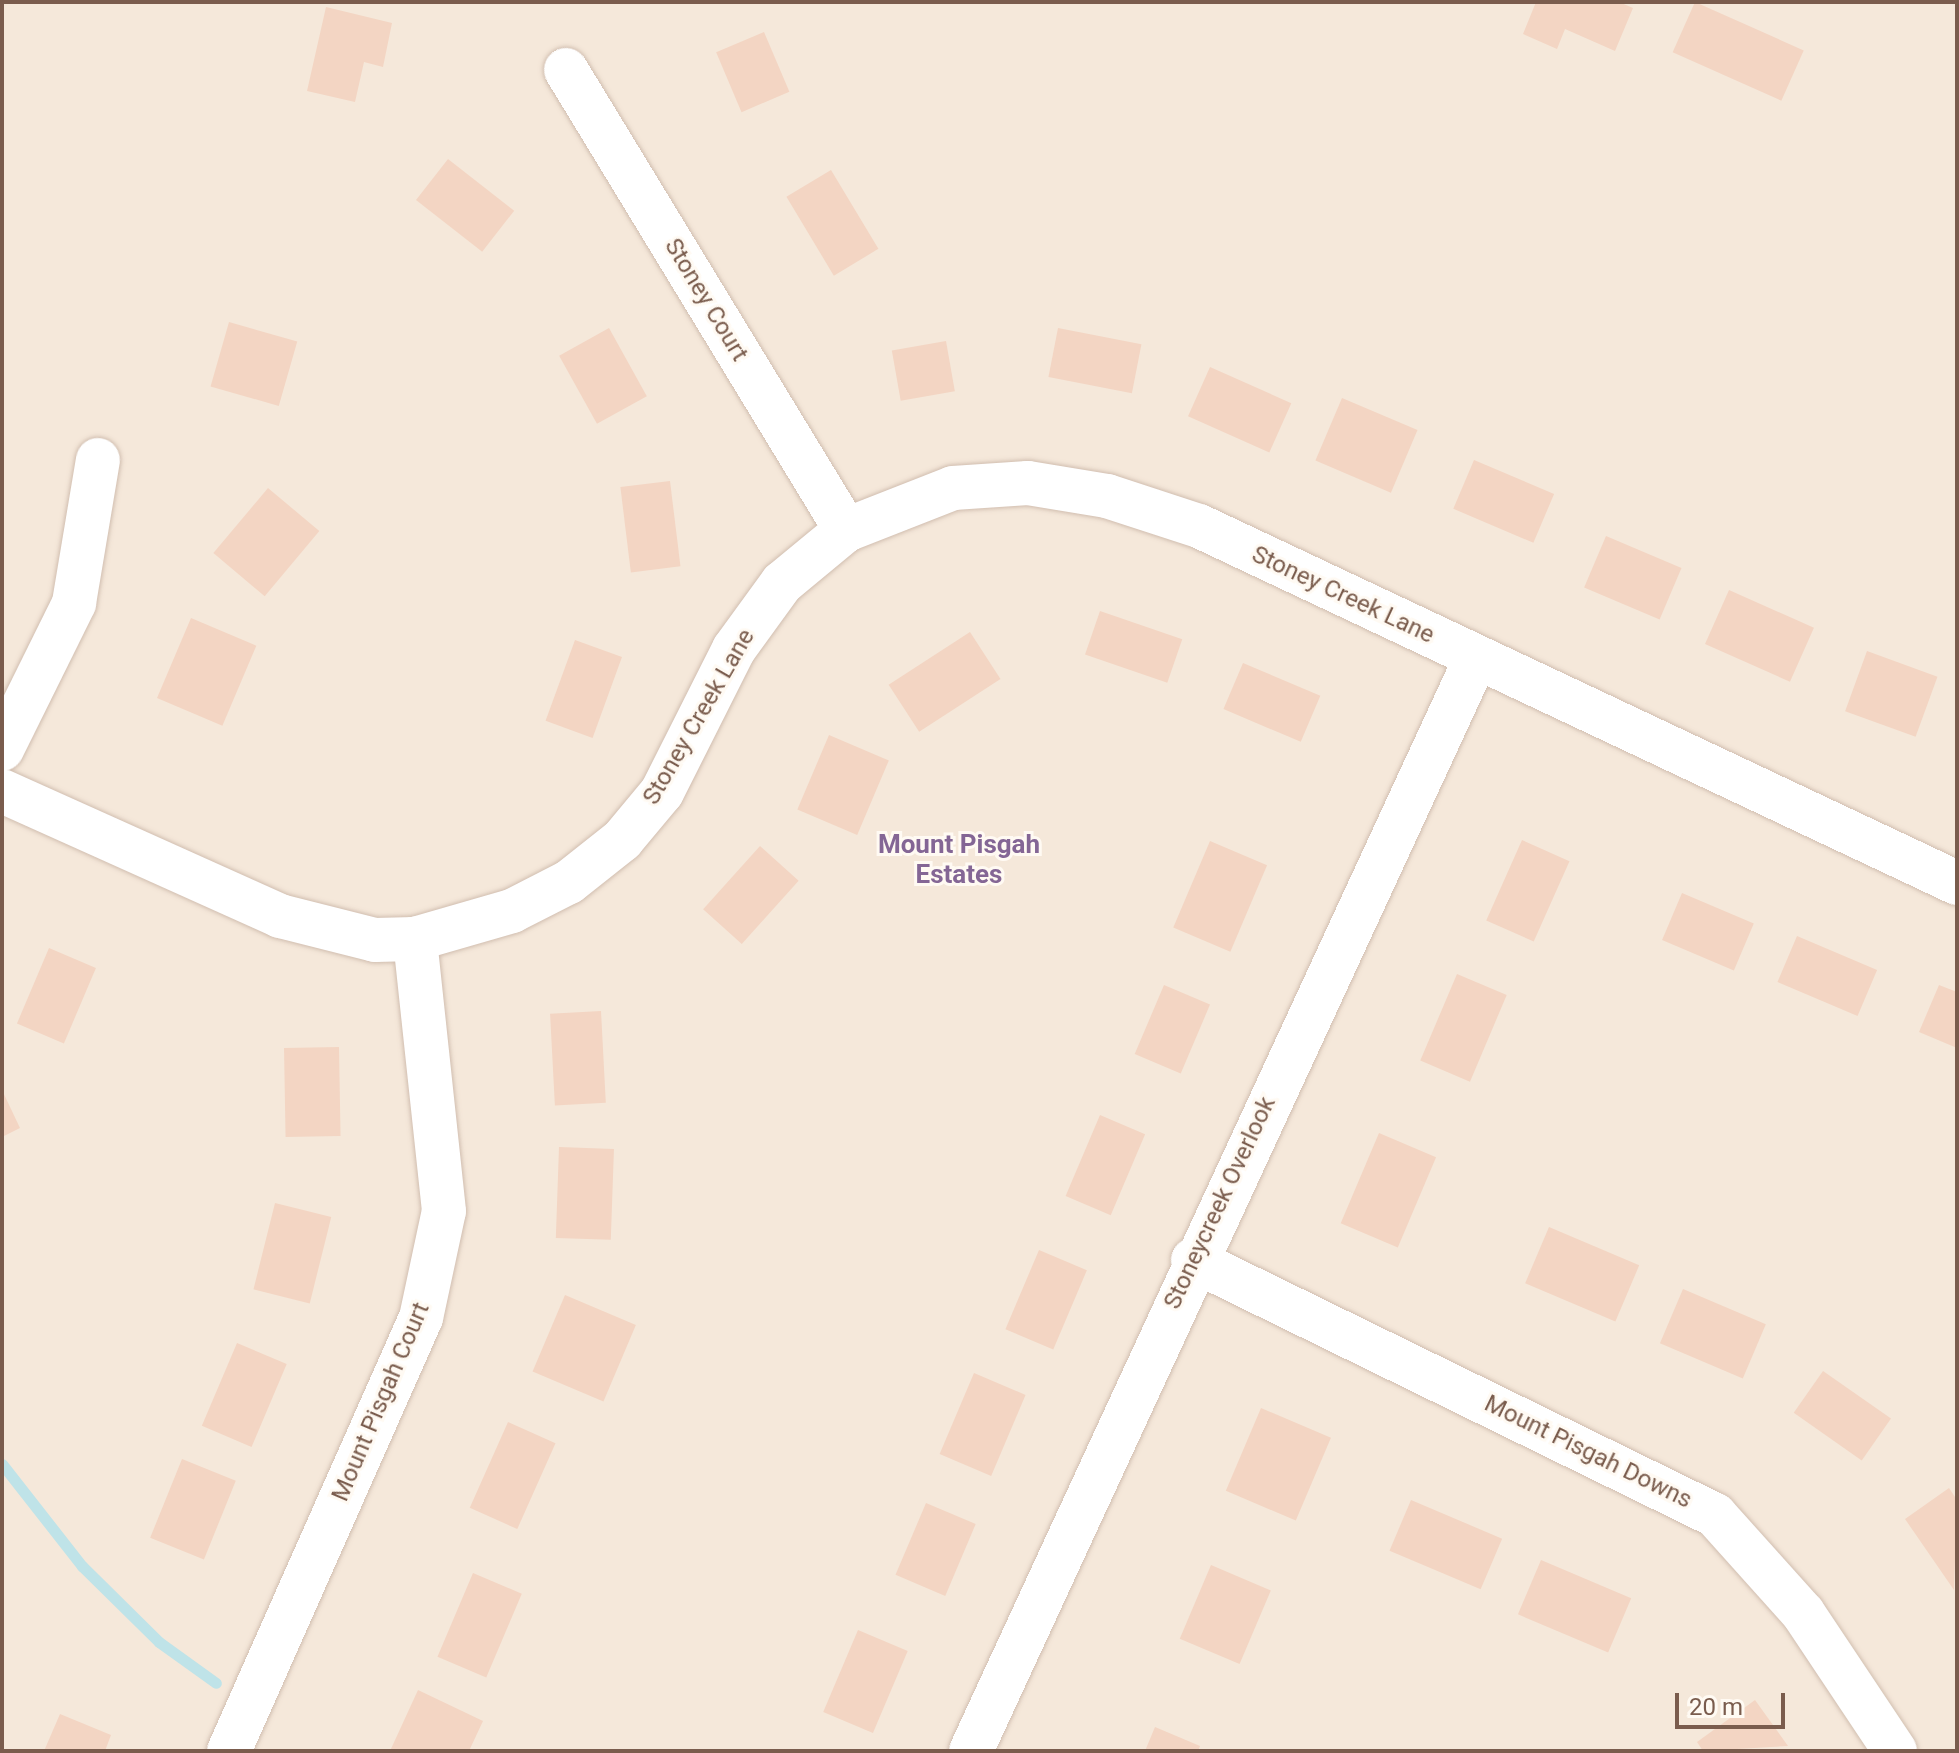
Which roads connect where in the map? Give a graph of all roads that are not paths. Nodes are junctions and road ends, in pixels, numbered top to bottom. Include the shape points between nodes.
1 (566, 70) dead end
2 (98, 460) dead end
3 (846, 530) junction
4 (1476, 658) junction
5 (2, 749) edge
6 (2, 791) edge
7 (1957, 883) edge
8 (415, 939) junction
9 (1193, 1260) junction
10 (229, 1751) edge
11 (971, 1751) edge
12 (1895, 1751) edge

1 - 3 street, Stoney Court
2 - 5 street via 74,603
3 - 4 street, Stoney Creek Lane via 953,488 1028,483 1107,496 1199,526
3 - 8 street, Stoney Creek Lane via 782,583 734,649 662,792 622,840 569,882 512,911
4 - 7 street, Stoney Creek Lane
4 - 9 street, Stoneycreek Overlook
6 - 8 street, Stoney Creek Lane via 280,916 375,940
8 - 10 street, Mount Pisgah Court via 444,1211 421,1318
9 - 11 street, Stoneycreek Overlook
9 - 12 street, Mount Pisgah Downs via 1715,1515 1803,1613

